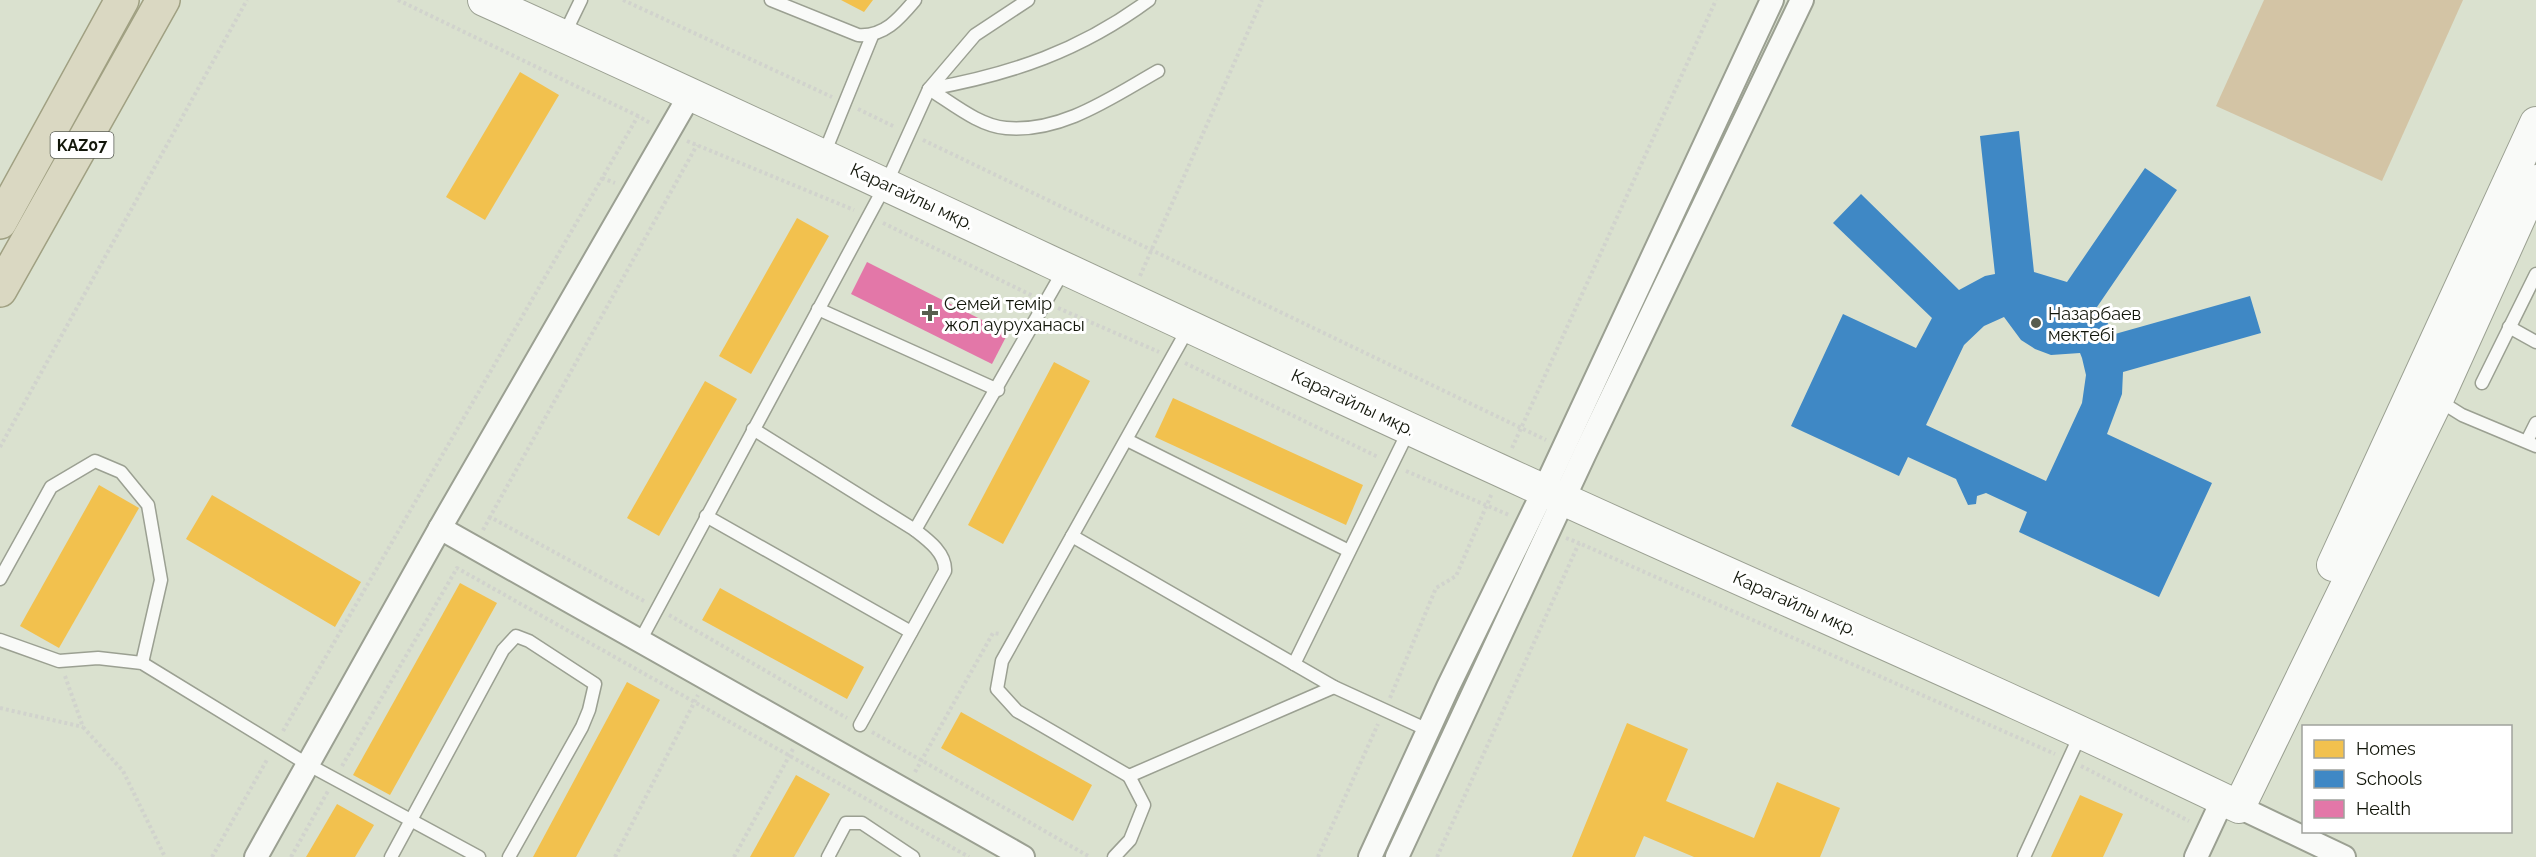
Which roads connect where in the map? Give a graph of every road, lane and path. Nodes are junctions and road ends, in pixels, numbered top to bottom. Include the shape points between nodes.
1 (122, 0) edge
2 (163, 0) edge
3 (247, 0) edge
4 (398, 0) edge
5 (484, 0) edge
6 (581, 0) edge
7 (623, 0) edge
8 (771, 0) edge
9 (915, 0) edge
10 (1028, 0) edge
11 (1149, 0) edge
12 (1262, 0) edge
13 (1716, 0) edge
14 (1772, 0) edge
15 (1802, 0) edge
16 (563, 36) junction
17 (872, 36) junction
18 (1158, 71) dead end
19 (929, 89) junction
20 (691, 93) junction
21 (845, 103) junction
22 (638, 116) junction
23 (2536, 123) edge
24 (668, 133) junction
25 (909, 134) junction
26 (697, 145) junction
27 (824, 154) junction
28 (2536, 182) edge
29 (886, 184) junction
30 (869, 216) junction
31 (0, 222) edge
32 (1152, 249) junction
33 (1065, 268) junction
34 (2536, 274) edge
35 (0, 290) edge
36 (1130, 298) junction
37 (1046, 303) junction
38 (818, 309) junction
39 (1189, 326) junction
40 (2509, 327) junction
41 (2536, 342) edge
42 (1172, 357) junction
43 (2482, 383) dead end
44 (998, 390) junction
45 (2426, 396) junction
46 (2536, 423) edge
47 (1521, 428) junction
48 (753, 429) junction
49 (1409, 429) junction
50 (1127, 440) junction
51 (2532, 444) edge
52 (0, 447) edge
53 (1563, 448) junction
54 (1392, 465) junction
55 (1501, 471) junction
56 (1554, 495) junction
57 (1487, 506) junction
58 (706, 516) junction
59 (440, 528) junction
60 (915, 530) junction
61 (1072, 536) junction
62 (1349, 551) junction
63 (0, 579) edge
64 (657, 609) junction
65 (911, 632) junction
66 (1016, 636) junction
67 (0, 640) edge
68 (640, 641) junction
69 (59, 661) junction
70 (142, 663) junction
71 (1294, 664) junction
72 (706, 678) junction
73 (1334, 687) junction
74 (0, 708) edge
75 (1384, 710) junction
76 (860, 725) junction
77 (83, 727) junction
78 (1428, 730) junction
79 (802, 732) junction
80 (2082, 732) junction
81 (275, 745) junction
82 (2069, 760) junction
83 (921, 761) junction
84 (307, 764) junction
85 (1129, 776) junction
86 (904, 790) junction
87 (2231, 803) junction
88 (893, 814) dead end
89 (413, 820) junction
90 (2209, 831) junction
91 (165, 857) edge
92 (212, 857) edge
93 (256, 857) edge
94 (391, 857) edge
95 (479, 857) edge
96 (509, 857) edge
97 (615, 857) edge
98 (734, 857) edge
99 (828, 857) edge
100 (913, 857) edge
101 (1023, 857) edge
102 (1090, 857) edge
103 (1114, 857) edge
104 (1317, 857) edge
105 (1370, 857) edge
106 (1397, 857) edge
107 (1438, 857) edge
108 (2024, 857) edge
109 (2196, 857) edge
110 (2344, 857) edge

1 - 31 highway, KAZ07
2 - 35 highway, KAZ07
3 - 52 path
4 - 22 path
5 - 16 street, Карагайлы мкр.
6 - 16 lane
7 - 21 path
8 - 17 lane via 858,35
9 - 17 lane via 895,22
10 - 19 lane via 975,35
11 - 19 lane via 1087,41 990,77
12 - 32 path
13 - 47 path
14 - 53 street
15 - 56 street
16 - 20 street, Карагайлы мкр.
17 - 21 lane
18 - 19 lane via 1078,115 1044,127 1005,128 973,117
19 - 25 lane
20 - 24 street
20 - 27 street, Карагайлы мкр.
21 - 25 path
21 - 27 lane
22 - 24 path
22 - 81 path
23 - 45 street
24 - 26 path
24 - 59 street
25 - 29 lane
25 - 32 path
26 - 30 path
26 - 64 path via 490,517
27 - 29 street, Карагайлы мкр.
28 - 45 street
29 - 30 lane
29 - 33 street, Карагайлы мкр.
30 - 37 path
30 - 38 lane
32 - 36 path
32 - 47 path
33 - 36 street, Карагайлы мкр.
33 - 37 lane
34 - 40 lane
36 - 39 street, Карагайлы мкр.
37 - 42 path
37 - 44 lane
38 - 44 lane
38 - 48 lane
39 - 42 lane
39 - 49 street, Карагайлы мкр.
40 - 41 lane
40 - 43 lane
42 - 50 lane
42 - 54 path
44 - 60 lane
45 - 51 lane
45 - 87 street
46 - 51 lane
47 - 53 path
47 - 55 path
48 - 58 lane
48 - 60 lane
49 - 54 lane
49 - 55 street, Карагайлы мкр.
50 - 61 lane
50 - 62 lane
53 - 56 street
54 - 57 path
54 - 62 lane
55 - 56 street, Карагайлы мкр.
55 - 57 path
56 - 78 street
56 - 80 street, Карагайлы мкр.
56 - 106 street
57 - 75 path via 1456,576 1436,588
58 - 64 lane
58 - 65 lane
59 - 68 street
59 - 84 street
60 - 65 lane via 937,550 946,565
61 - 66 lane
61 - 71 lane
62 - 71 lane
63 - 70 lane via 51,487 95,461 121,472 148,505 161,580
64 - 68 lane
64 - 76 path
65 - 76 lane
66 - 83 path via 993,633
66 - 85 lane via 1002,661 997,689 1017,711
67 - 69 lane
68 - 72 street
69 - 70 lane via 98,658
69 - 77 path
70 - 81 lane
71 - 73 lane
72 - 79 street
72 - 97 path
73 - 75 lane
73 - 85 lane
74 - 77 path
75 - 78 lane
75 - 104 path
76 - 83 path
77 - 91 path via 123,771
78 - 105 street
79 - 86 street
79 - 98 path
80 - 82 lane
80 - 87 street, Карагайлы мкр.
81 - 84 lane
81 - 92 path
82 - 90 path
82 - 107 path via 1580,543
82 - 108 lane
83 - 86 path
83 - 102 path
84 - 89 lane
84 - 93 street
85 - 103 lane via 1144,805 1130,840
86 - 88 path
86 - 101 street
87 - 90 street
87 - 110 street
89 - 94 lane
89 - 95 lane
89 - 96 lane via 503,650 516,636 523,638 595,684 582,727
90 - 109 street
99 - 100 lane via 846,823 862,823

